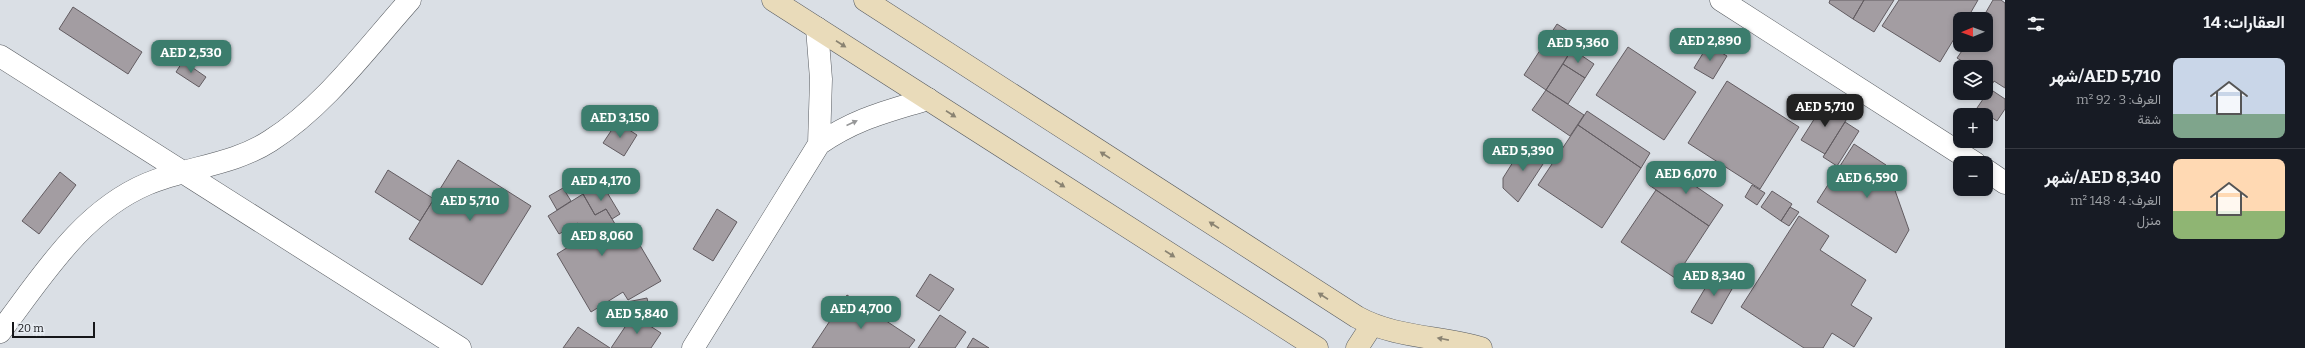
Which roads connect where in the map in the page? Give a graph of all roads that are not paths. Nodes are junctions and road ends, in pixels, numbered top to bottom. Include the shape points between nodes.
1 (410, 0) edge
2 (773, 0) edge
3 (865, 0) edge
4 (1722, 0) edge
5 (817, 28) junction
6 (0, 56) edge
7 (928, 99) junction
8 (819, 144) junction
9 (1963, 156) edge
10 (183, 172) junction
11 (1993, 175) edge
12 (2005, 183) edge
13 (1372, 326) junction
14 (0, 332) edge
15 (460, 348) edge
16 (693, 348) edge
17 (1317, 348) edge
18 (1357, 348) edge
19 (1481, 348) edge

1 - 10 street via 313,109 292,127 243,154
2 - 5 main road
13 -> 3 main road
4 - 9 street
5 -> 7 main road
5 - 8 street via 821,79
6 - 10 street
8 -> 7 street via 843,127 866,117
7 -> 17 main road
8 - 16 street
10 - 14 street via 148,183 102,210 64,248
10 - 15 street
11 - 12 street
13 - 18 main road
19 -> 13 main road

